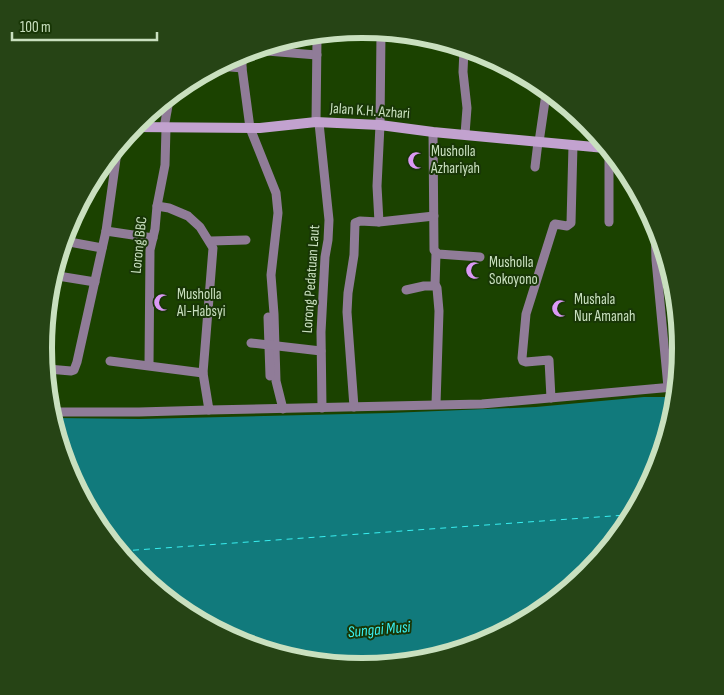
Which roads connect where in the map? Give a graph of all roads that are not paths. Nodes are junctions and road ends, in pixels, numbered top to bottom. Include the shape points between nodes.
1 (381, 38) edge
2 (317, 41) edge
3 (271, 51) edge
4 (317, 55) junction
5 (464, 55) edge
6 (242, 61) edge
7 (230, 67) edge
8 (242, 68) junction
9 (545, 98) edge
10 (168, 106) edge
11 (318, 123) junction
12 (380, 125) junction
13 (144, 127) edge
14 (165, 128) junction
15 (250, 128) junction
16 (433, 132) junction
17 (465, 134) junction
18 (538, 142) junction
19 (573, 145) junction
20 (599, 147) edge
21 (116, 159) edge
22 (609, 160) edge
23 (535, 167) dead end
24 (157, 206) junction
25 (434, 216) junction
26 (379, 222) junction
27 (609, 222) dead end
28 (106, 231) junction
29 (153, 238) junction
30 (246, 240) dead end
31 (70, 242) edge
32 (211, 242) junction
33 (102, 248) junction
34 (436, 253) junction
35 (480, 257) dead end
36 (660, 265) edge
37 (61, 276) edge
38 (95, 282) junction
39 (435, 286) junction
40 (406, 290) dead end
41 (268, 317) dead end
42 (251, 343) dead end
43 (272, 345) junction
44 (321, 351) junction
45 (110, 360) dead end
46 (149, 365) junction
47 (53, 369) edge
48 (671, 371) edge
49 (203, 373) junction
50 (270, 379) dead end
51 (669, 387) edge
52 (551, 398) junction
53 (436, 404) junction
54 (354, 406) junction
55 (322, 408) junction
56 (283, 409) junction
57 (209, 410) junction
58 (59, 412) edge

1 - 12 street
2 - 4 street, Lorong Pedatuan Laut
3 - 4 street
4 - 11 street, Lorong Pedatuan Laut
5 - 17 street
6 - 8 street
7 - 8 street
8 - 15 street
9 - 18 street
10 - 14 street, Lorong BBC
11 - 12 street, Jalan K.H. Azhari
11 - 15 street, Jalan K.H. Azhari
11 - 44 street, Lorong Pedatuan Laut via 329,220
12 - 16 street, Jalan K.H. Azhari
12 - 26 street via 376,186
13 - 14 street, Jalan K.H. Azhari
14 - 15 street, Jalan K.H. Azhari
14 - 24 street, Lorong BBC via 165,165
15 - 43 street via 276,193 278,213 271,274
16 - 17 street, Jalan K.H. Azhari
16 - 25 street
17 - 18 street, Jalan K.H. Azhari
18 - 19 street, Jalan K.H. Azhari
18 - 23 street
19 - 20 street, Jalan K.H. Azhari
19 - 52 street via 571,223 567,226 554,225 525,320 523,361 549,360
21 - 28 street
22 - 27 street
24 - 29 street, Lorong BBC
24 - 32 street via 188,216
25 - 26 street
25 - 34 street
26 - 54 street via 357,221 355,227 347,312
28 - 29 street
28 - 33 street
29 - 46 street, Lorong BBC via 150,250
30 - 32 street
31 - 33 street
32 - 49 street
33 - 38 street
34 - 35 street
34 - 39 street
36 - 48 street
37 - 38 street
38 - 47 street via 74,370
39 - 40 street
39 - 53 street via 439,311
41 - 43 street
42 - 43 street
43 - 44 street
43 - 50 street
43 - 56 street
44 - 55 street, Lorong Pedatuan Laut
45 - 46 street
46 - 49 street
49 - 57 street
51 - 52 street
52 - 53 street
53 - 54 street
54 - 55 street
55 - 56 street
56 - 57 street
57 - 58 street

